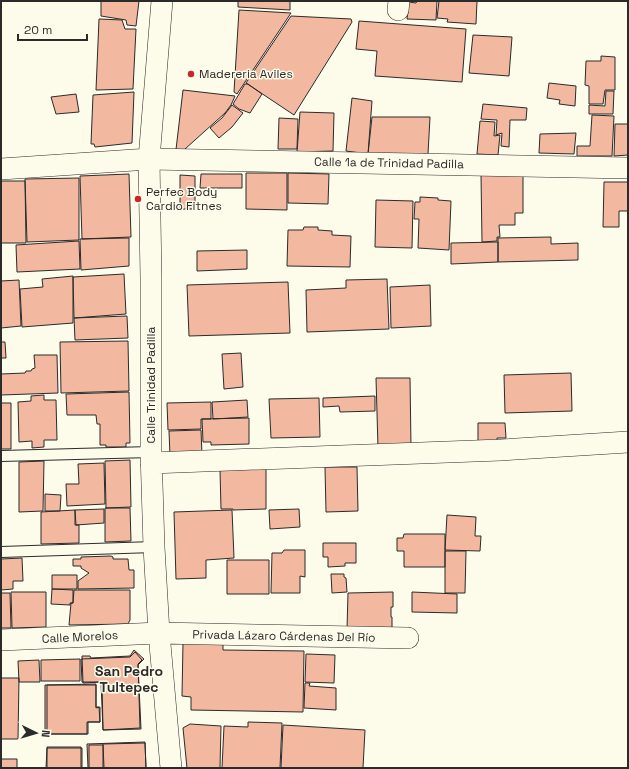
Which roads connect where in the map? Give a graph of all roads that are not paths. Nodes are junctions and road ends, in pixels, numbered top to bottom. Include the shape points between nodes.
1 (162, 1) edge
2 (149, 159) junction
3 (628, 168) edge
4 (1, 169) edge
5 (628, 442) edge
6 (1, 456) edge
7 (151, 458) junction
8 (154, 547) junction
9 (1, 552) edge
10 (159, 633) junction
11 (408, 638) dead end
12 (1, 640) edge
13 (170, 768) edge

1 - 2 street, Calle Trinidad Padilla
2 - 3 street, Calle 1a de Trinidad Padilla
2 - 4 street, Calle 1a de Trinidad Padilla
2 - 7 street, Calle Trinidad Padilla
5 - 7 street via 501,450
6 - 7 lane
7 - 8 street, Calle Trinidad Padilla
8 - 9 lane
8 - 10 street, Calle Trinidad Padilla
10 - 11 street, Privada Lázaro Cárdenas Del Río
10 - 12 street, Calle Morelos
10 - 13 street, Calle Trinidad Padilla

